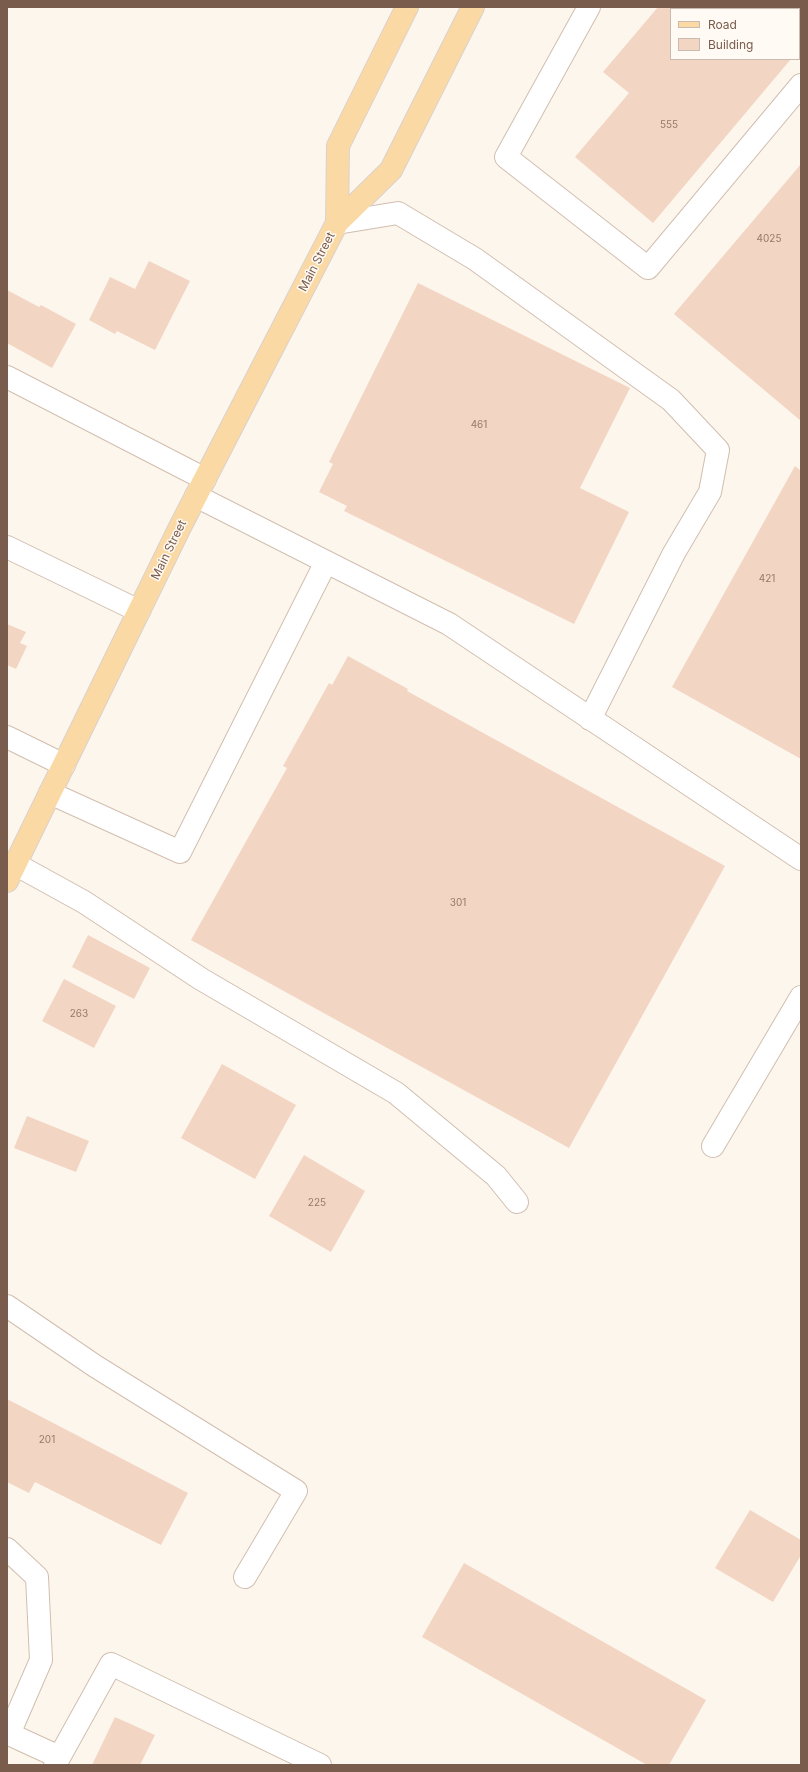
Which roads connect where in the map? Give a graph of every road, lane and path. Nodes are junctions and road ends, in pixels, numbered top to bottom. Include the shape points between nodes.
1 (408, 7) edge
2 (473, 7) edge
3 (589, 7) edge
4 (801, 85) edge
5 (337, 223) junction
6 (7, 377) edge
7 (200, 487) junction
8 (7, 547) edge
9 (326, 562) junction
10 (139, 612) junction
11 (590, 719) junction
12 (7, 737) edge
13 (64, 765) junction
14 (50, 793) junction
15 (801, 859) edge
16 (11, 872) edge
17 (801, 997) edge
18 (713, 1146) dead end
19 (517, 1202) dead end
20 (7, 1306) edge
21 (7, 1549) edge
22 (245, 1577) dead end
23 (57, 1761) edge
24 (320, 1765) edge

1 - 5 main road, Main Street via 338,146
2 - 5 main road, Main Street via 391,170
3 - 4 street via 506,157 648,268
5 - 7 main road, Main Street
5 - 11 street via 398,213 475,259 671,400 718,450 710,492 674,553
6 - 7 street
7 - 9 street
7 - 10 main road, Main Street
8 - 10 street
9 - 11 street via 449,624
9 - 14 street via 180,852
10 - 13 main road, Main Street
11 - 15 street
12 - 13 street
13 - 14 main road, Main Street
14 - 16 main road, Main Street
16 - 19 street via 84,902 201,979 396,1093 496,1176
17 - 18 street
20 - 22 street via 95,1366 296,1490
21 - 23 street via 37,1577 41,1660 9,1734
23 - 24 street via 111,1664

